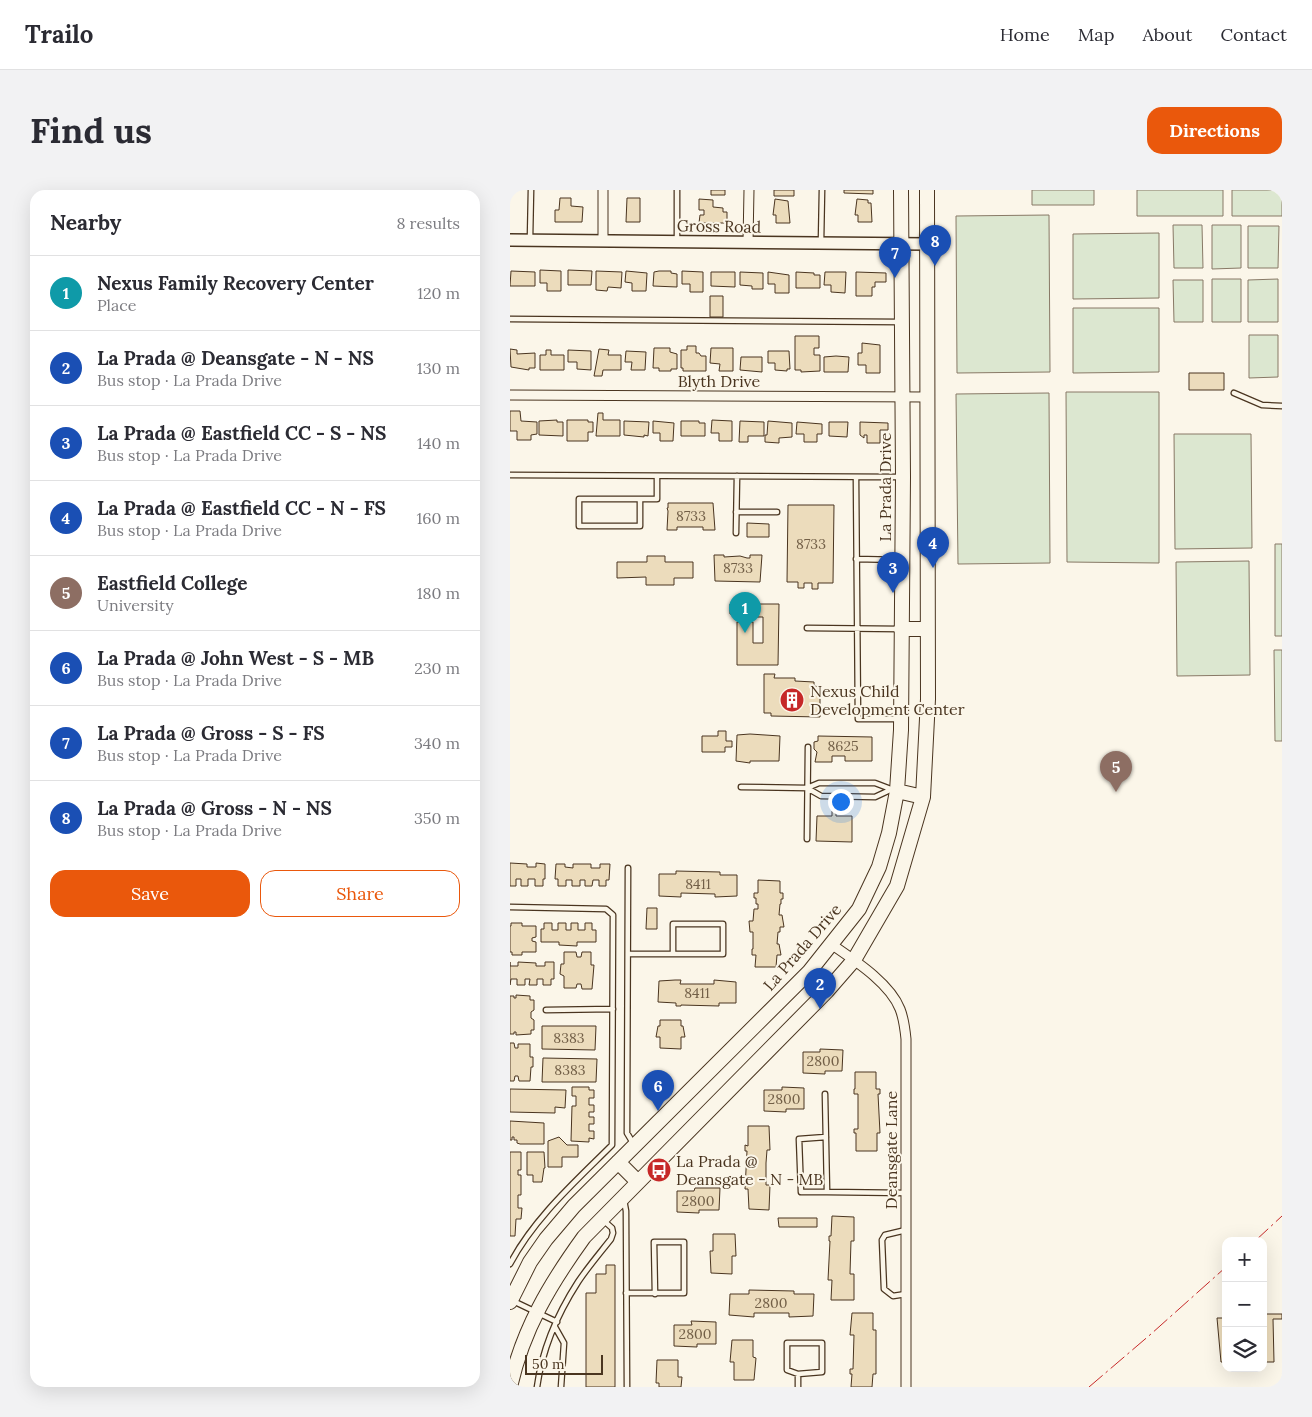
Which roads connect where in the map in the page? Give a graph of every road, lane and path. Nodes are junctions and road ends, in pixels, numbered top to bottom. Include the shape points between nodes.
1 (531, 190) edge
2 (604, 190) edge
3 (677, 190) edge
4 (749, 190) edge
5 (822, 190) edge
6 (901, 190) edge
7 (927, 190) edge
8 (510, 240) edge
9 (530, 241) junction
10 (603, 241) junction
11 (677, 241) junction
12 (748, 242) junction
13 (821, 243) junction
14 (901, 244) junction
15 (927, 244) junction
16 (510, 320) edge
17 (902, 322) junction
18 (1234, 393) dead end
19 (510, 395) edge
20 (902, 397) junction
21 (927, 397) junction
22 (1282, 406) edge
23 (510, 475) edge
24 (657, 476) junction
25 (737, 476) junction
26 (856, 477) junction
27 (903, 478) junction
28 (640, 499) junction
29 (736, 512) junction
30 (777, 512) dead end
31 (736, 533) dead end
32 (856, 559) junction
33 (902, 560) junction
34 (807, 628) dead end
35 (857, 629) junction
36 (901, 629) junction
37 (927, 629) junction
38 (901, 719) junction
39 (808, 747) dead end
40 (741, 786) dead end
41 (807, 788) junction
42 (894, 790) junction
43 (923, 796) junction
44 (807, 839) dead end
45 (628, 868) dead end
46 (510, 907) edge
47 (831, 944) junction
48 (628, 954) junction
49 (673, 954) junction
50 (854, 960) junction
51 (613, 1009) junction
52 (546, 1010) dead end
53 (825, 1094) dead end
54 (826, 1137) junction
55 (635, 1145) junction
56 (618, 1162) junction
57 (637, 1181) junction
58 (827, 1192) junction
59 (906, 1193) junction
60 (562, 1194) junction
61 (623, 1196) junction
62 (574, 1206) junction
63 (602, 1218) junction
64 (906, 1230) junction
65 (510, 1264) edge
66 (626, 1293) junction
67 (655, 1294) junction
68 (906, 1294) junction
69 (510, 1300) edge
70 (536, 1311) junction
71 (556, 1324) junction
72 (798, 1374) junction
73 (510, 1387) edge
74 (537, 1387) edge
75 (561, 1387) edge
76 (627, 1387) edge
77 (798, 1387) edge
78 (906, 1387) edge

1 - 9 lane
2 - 10 street
3 - 11 lane
4 - 12 street
5 - 13 lane
6 - 14 main road, La Prada Drive
7 - 15 main road
8 - 9 street, Gross Road
9 - 10 street, Gross Road
10 - 11 street, Gross Road
11 - 12 street, Gross Road
12 - 13 street, Gross Road
13 - 14 street, Gross Road
14 - 15 street, Gross Road
14 - 17 main road, La Prada Drive
15 - 21 main road
16 - 17 lane
17 - 20 main road, La Prada Drive
18 - 22 lane via 1262,405
19 - 20 street, Blyth Drive
20 - 21 street, Blyth Drive
20 - 27 main road, La Prada Drive
21 - 37 main road
23 - 24 lane
24 - 25 lane
24 - 28 lane via 657,499
25 - 26 lane
25 - 29 lane
26 - 27 lane
26 - 32 lane
27 - 33 main road, La Prada Drive
28 - 28 lane via 640,526 579,526 579,499
29 - 30 lane
29 - 31 lane
32 - 33 lane
32 - 35 lane
33 - 36 main road, La Prada Drive
34 - 35 lane
35 - 36 lane
35 - 38 lane via 858,719
36 - 37 main road
36 - 38 main road, La Prada Drive
37 - 43 main road via 928,699
38 - 42 main road, La Prada Drive
39 - 41 lane
40 - 41 lane
41 - 42 lane via 820,783 875,783
41 - 42 lane via 821,796 876,796
41 - 44 lane
42 - 43 main road
42 - 47 main road, La Prada Drive via 889,833 879,867 859,909
43 - 50 main road via 897,886
45 - 48 lane
46 - 51 lane via 606,909 613,915
47 - 50 street, Deansgate Lane
47 - 55 main road, La Prada Drive via 809,972
48 - 49 lane
48 - 55 lane via 627,1133
49 - 49 lane via 723,954 723,924 673,924
50 - 57 main road
50 - 59 street, Deansgate Lane via 893,996 904,1021
51 - 52 lane
51 - 60 lane via 612,1145
53 - 54 lane
54 - 58 lane
54 - 58 lane via 799,1139 800,1192
55 - 56 main road, La Prada Drive
56 - 57 main road
56 - 62 main road, La Prada Drive
57 - 61 main road
58 - 59 lane
59 - 64 street, Deansgate Lane
60 - 62 lane
60 - 65 lane via 538,1222
61 - 63 main road
61 - 66 lane via 626,1211
62 - 69 main road, La Prada Drive via 546,1238
63 - 70 main road via 560,1270
63 - 71 lane via 612,1228 611,1238 578,1283
64 - 68 street, Deansgate Lane
64 - 68 lane via 884,1235 882,1240 884,1289 893,1296
66 - 67 lane
66 - 76 lane
67 - 67 lane via 684,1293 684,1242 654,1242
68 - 78 street, Deansgate Lane
69 - 70 lane
70 - 71 lane
70 - 73 main road
71 - 74 lane
71 - 75 lane via 564,1343
72 - 72 lane via 787,1370 787,1343 822,1343 822,1372
72 - 77 lane

